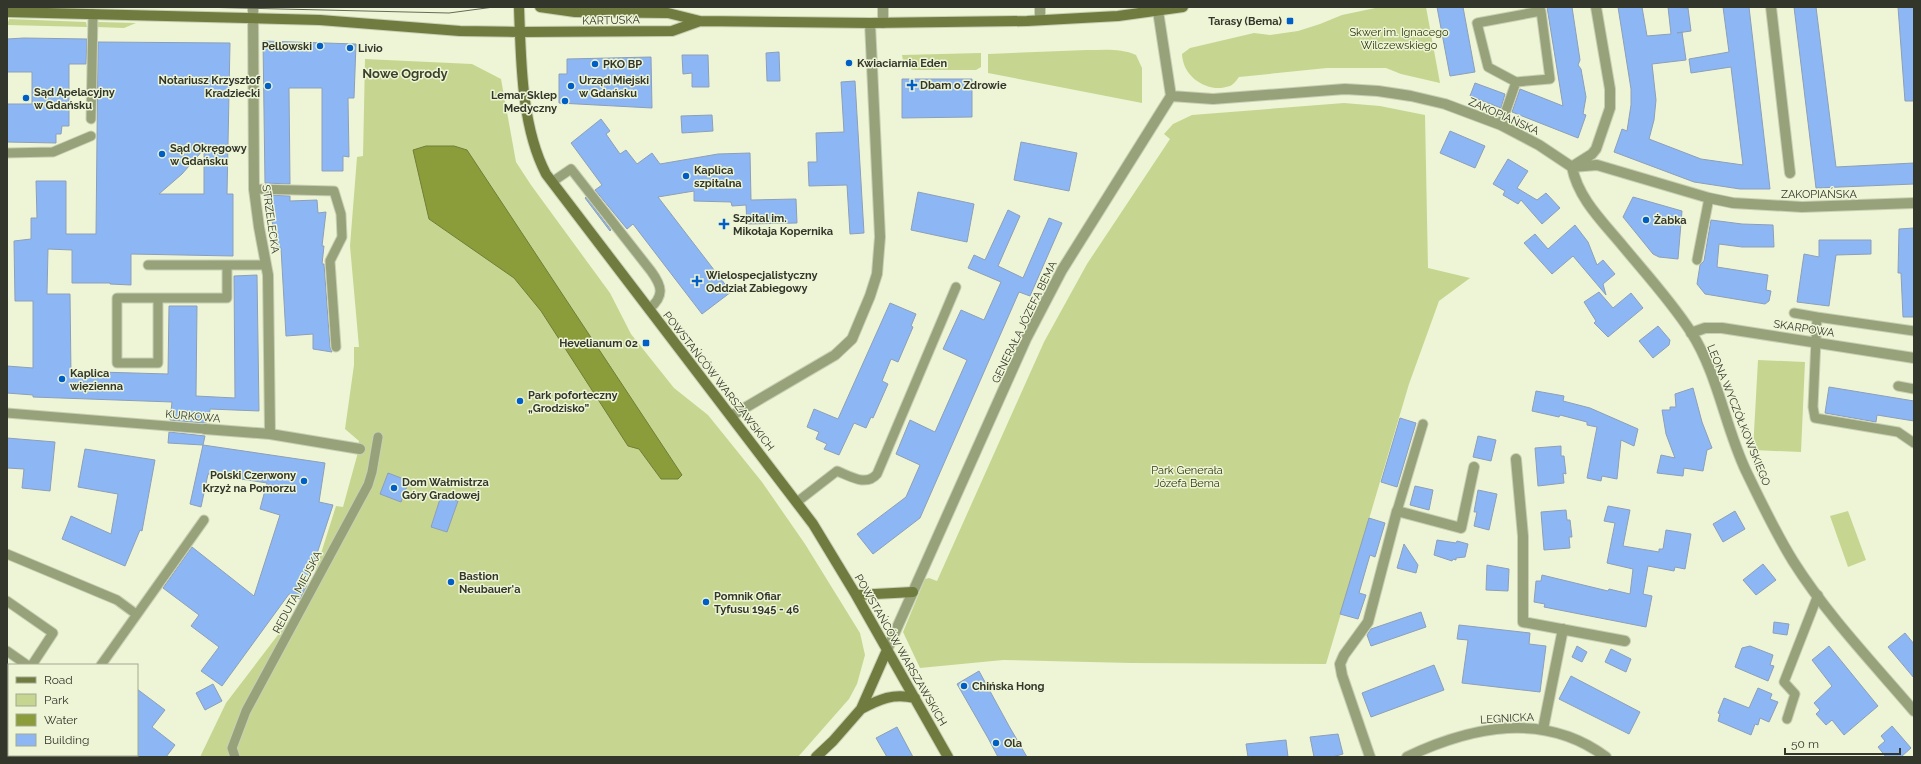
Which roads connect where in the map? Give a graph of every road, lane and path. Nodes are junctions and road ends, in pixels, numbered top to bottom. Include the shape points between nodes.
1 (253, 7) edge
2 (518, 7) edge
3 (540, 7) edge
4 (883, 7) edge
5 (1040, 7) edge
6 (1183, 7) edge
7 (1596, 7) edge
8 (1770, 7) edge
9 (1158, 11) junction
10 (7, 12) edge
11 (93, 14) junction
12 (253, 18) junction
13 (1040, 20) junction
14 (700, 21) junction
15 (870, 23) junction
16 (882, 23) junction
17 (520, 32) junction
18 (1516, 82) junction
19 (1171, 96) junction
20 (91, 119) dead end
21 (1501, 125) junction
22 (91, 136) dead end
23 (7, 152) edge
24 (1572, 167) junction
25 (1790, 173) dead end
26 (552, 182) junction
27 (254, 189) junction
28 (1709, 198) junction
29 (1914, 203) edge
30 (1697, 260) dead end
31 (148, 265) dead end
32 (226, 265) junction
33 (266, 265) junction
34 (956, 287) dead end
35 (158, 298) junction
36 (650, 309) junction
37 (1794, 313) dead end
38 (1817, 317) junction
39 (1914, 331) edge
40 (1691, 333) junction
41 (1815, 342) junction
42 (336, 347) dead end
43 (1914, 358) edge
44 (1898, 386) dead end
45 (1914, 389) edge
46 (7, 413) edge
47 (731, 416) junction
48 (1423, 424) dead end
49 (206, 429) joint
50 (270, 434) junction
51 (378, 437) dead end
52 (1914, 443) edge
53 (360, 448) joint
54 (376, 451) junction
55 (1516, 459) dead end
56 (1474, 467) dead end
57 (797, 502) junction
58 (1397, 511) junction
59 (204, 520) dead end
60 (7, 554) edge
61 (913, 592) junction
62 (856, 594) junction
63 (1818, 595) junction
64 (7, 601) edge
65 (136, 614) junction
66 (1563, 629) junction
67 (1625, 641) dead end
68 (887, 650) junction
69 (7, 651) edge
70 (26, 664) edge
71 (33, 664) edge
72 (101, 664) edge
73 (915, 698) junction
74 (861, 709) junction
75 (1914, 711) edge
76 (1787, 719) dead end
77 (1543, 729) junction
78 (235, 757) edge
79 (816, 757) edge
80 (948, 757) edge
81 (1370, 757) edge
82 (1407, 757) edge
83 (1606, 757) edge

1 - 12 street, STRZELECKA
2 - 17 main road, POWSTAŃCÓW WARSZAWSKICH
3 - 14 main road, KARTUSKA via 575,12 668,13
4 - 16 street
5 - 13 street
6 - 9 main road, KARTUSKA
7 - 24 street via 1610,89 1610,108 1596,149
8 - 25 street
9 - 13 main road, KARTUSKA
9 - 19 street
10 - 11 main road
11 - 12 main road
11 - 20 lane
12 - 17 main road via 320,20 460,31
12 - 27 street, STRZELECKA
13 - 16 main road, KARTUSKA
14 - 15 main road, KARTUSKA
14 - 17 main road, KARTUSKA via 672,31
15 - 16 main road, KARTUSKA
15 - 47 street via 880,237 878,274 852,339 835,355
17 - 26 main road, POWSTAŃCÓW WARSZAWSKICH via 522,73 532,136 540,163
18 - 18 lane via 1488,67 1477,23 1541,11 1550,79
18 - 21 lane
19 - 21 street, ZAKOPIAŃSKA via 1213,99 1345,89 1378,90 1445,104
19 - 61 street, GENERAŁA JÓZEFA BEMA via 1042,306
21 - 24 street, ZAKOPIAŃSKA via 1539,144
22 - 23 lane via 53,152
24 - 28 street, ZAKOPIAŃSKA via 1596,165
24 - 40 street, LEONA WYCZÓŁKOWSKIEGO via 1574,181 1595,214 1668,300
26 - 36 main road, POWSTAŃCÓW WARSZAWSKICH
26 - 36 lane via 571,169 659,283 661,293
27 - 33 street, STRZELECKA
27 - 42 lane via 334,191 341,214 342,237 330,261
28 - 29 street, ZAKOPIAŃSKA via 1802,207
28 - 30 lane
31 - 32 lane
32 - 33 lane
32 - 35 lane via 227,298
33 - 50 street, STRZELECKA
34 - 57 lane via 877,474 871,480 864,481 837,471
35 - 35 lane via 117,298 117,363 158,363
36 - 47 main road, POWSTAŃCÓW WARSZAWSKICH
37 - 38 lane
38 - 39 lane
38 - 41 lane
40 - 41 street, SKARPOWA via 1705,328 1722,328
40 - 63 street, LEONA WYCZÓŁKOWSKIEGO via 1705,359 1745,470 1770,521 1794,562
41 - 43 street, SKARPOWA
41 - 52 lane via 1815,418 1898,432
44 - 45 lane
46 - 49 lane, KURKOWA
47 - 57 main road, POWSTAŃCÓW WARSZAWSKICH
48 - 58 lane
49 - 50 street, KURKOWA
50 - 53 street, KURKOWA
51 - 54 lane, REDUTA MIEJSKA
53 - 54 lane, KURKOWA
54 - 78 lane, REDUTA MIEJSKA via 368,484 358,505 246,711 232,748
55 - 66 street via 1523,542 1523,622
56 - 58 street via 1461,528
57 - 62 main road, POWSTAŃCÓW WARSZAWSKICH
58 - 81 street via 1368,622 1340,664
59 - 65 lane
60 - 65 lane via 117,600
61 - 62 main road
61 - 68 street, GENERAŁA JÓZEFA BEMA
62 - 68 main road, POWSTAŃCÓW WARSZAWSKICH
63 - 75 street, LEONA WYCZÓŁKOWSKIEGO
63 - 76 lane via 1784,682 1795,694
64 - 71 lane via 53,633
65 - 72 lane
66 - 67 street
66 - 77 street
68 - 73 main road, POWSTAŃCÓW WARSZAWSKICH
68 - 74 main road
69 - 70 lane
73 - 74 main road via 900,695 878,700
73 - 80 main road, POWSTAŃCÓW WARSZAWSKICH
74 - 79 main road
77 - 82 street, LEGNICKA via 1521,727 1465,734
77 - 83 street, LEGNICKA via 1580,741

